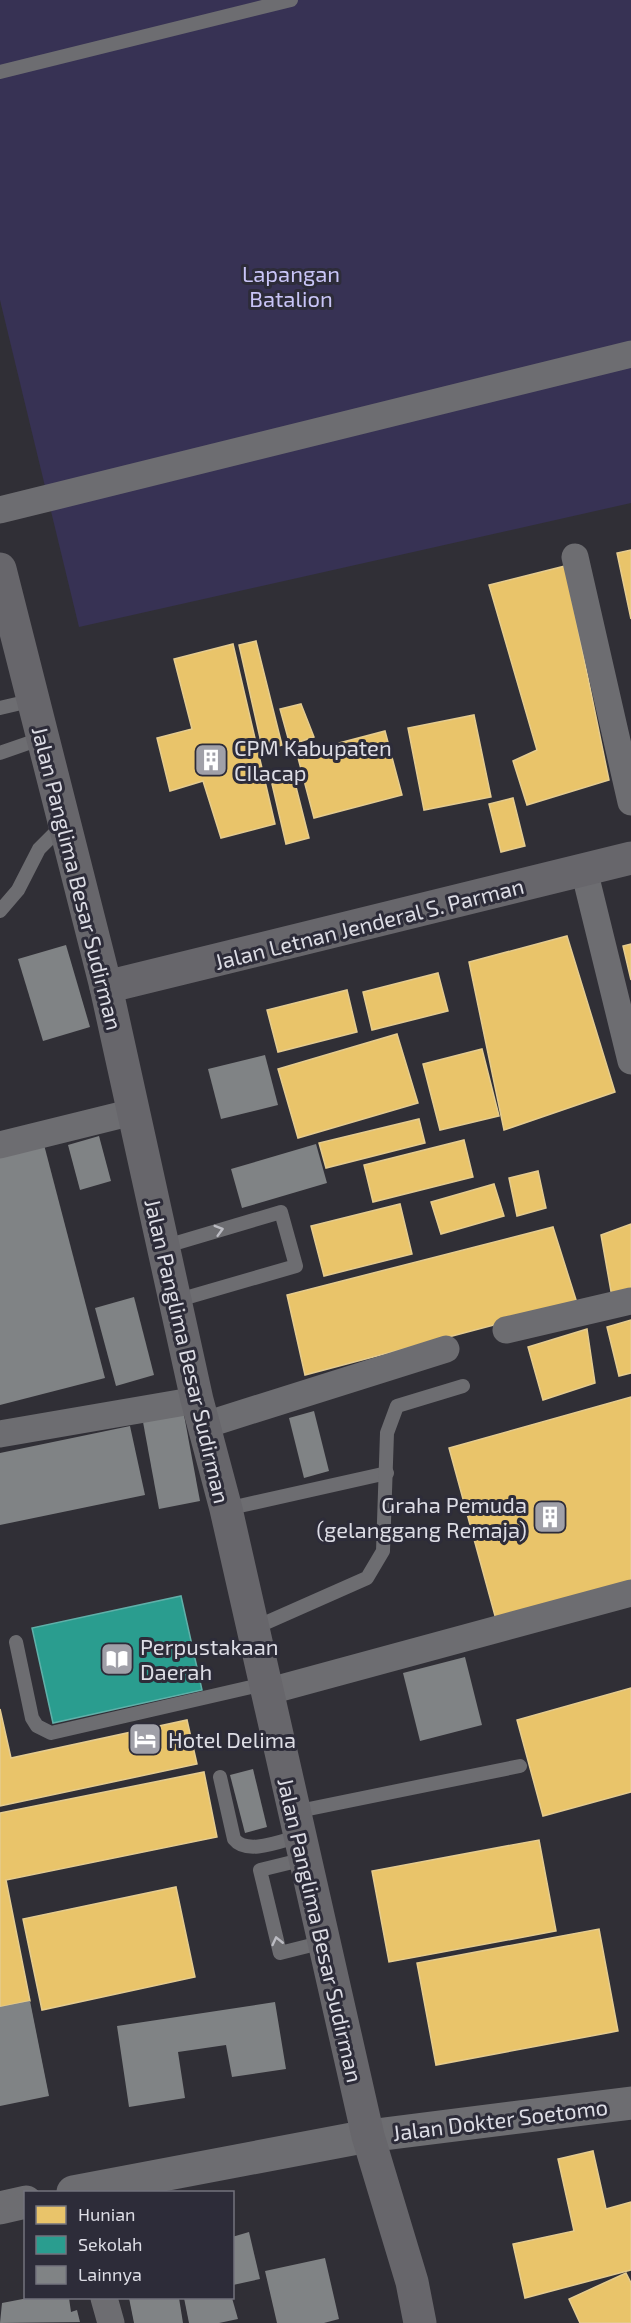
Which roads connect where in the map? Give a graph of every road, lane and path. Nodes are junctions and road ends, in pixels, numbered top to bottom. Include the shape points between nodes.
1 (291, 0) edge
2 (0, 72) edge
3 (631, 354) edge
4 (0, 510) edge
5 (575, 557) dead end
6 (0, 569) edge
7 (34, 700) junction
8 (0, 708) edge
9 (43, 738) junction
10 (0, 753) edge
11 (631, 801) edge
12 (65, 823) junction
13 (631, 858) edge
14 (584, 870) junction
15 (0, 911) edge
16 (106, 987) junction
17 (631, 1061) edge
18 (133, 1112) junction
19 (0, 1145) edge
20 (163, 1247) junction
21 (175, 1301) junction
22 (631, 1301) edge
23 (506, 1330) dead end
24 (446, 1349) dead end
25 (463, 1386) dead end
26 (201, 1412) junction
27 (0, 1434) edge
28 (387, 1473) junction
29 (226, 1509) junction
30 (631, 1593) edge
31 (252, 1628) junction
32 (16, 1642) dead end
33 (265, 1688) junction
34 (520, 1766) dead end
35 (220, 1777) dead end
36 (300, 1835) junction
37 (324, 1942) junction
38 (631, 2103) edge
39 (368, 2136) junction
40 (82, 2191) edge
41 (24, 2202) edge
42 (0, 2208) edge
43 (104, 2299) edge
44 (111, 2323) edge
45 (420, 2323) edge

1 - 2 lane
3 - 4 street
5 - 11 street
6 - 7 main road, Jalan Panglima Besar Sudirman
7 - 8 lane
7 - 9 main road, Jalan Panglima Besar Sudirman
9 - 10 lane
9 - 12 main road, Jalan Panglima Besar Sudirman
12 - 15 lane via 39,849 18,890
12 - 16 main road, Jalan Panglima Besar Sudirman
13 - 14 main road, Jalan Letnan Jenderal S. Parman
14 - 16 main road, Jalan Letnan Jenderal S. Parman
14 - 17 street
16 - 18 main road, Jalan Panglima Besar Sudirman
18 - 19 street
18 - 20 main road, Jalan Panglima Besar Sudirman
20 - 21 main road, Jalan Panglima Besar Sudirman
20 -> 21 lane via 280,1212 296,1266
21 - 26 main road, Jalan Panglima Besar Sudirman
22 - 23 street
24 - 26 street
25 - 28 lane via 397,1406 387,1433
26 - 27 street
26 - 29 main road, Jalan Panglima Besar Sudirman
28 - 29 lane
28 - 31 lane via 383,1551 367,1578
29 - 31 main road, Jalan Panglima Besar Sudirman
30 - 33 street
31 - 33 main road, Jalan Panglima Besar Sudirman
32 - 33 lane via 32,1718 37,1726 51,1732
33 - 36 main road, Jalan Panglima Besar Sudirman
34 - 36 lane
35 - 36 lane via 238,1844 247,1848
36 - 37 main road, Jalan Panglima Besar Sudirman
37 -> 36 lane via 280,1953 260,1870
37 - 39 main road, Jalan Panglima Besar Sudirman
38 - 39 street, Jalan Dokter Soetomo
39 - 40 street, Jalan Dokter Soetomo
39 - 45 main road, Jalan Panglima Besar Sudirman via 412,2282
41 - 42 street
43 - 44 street

